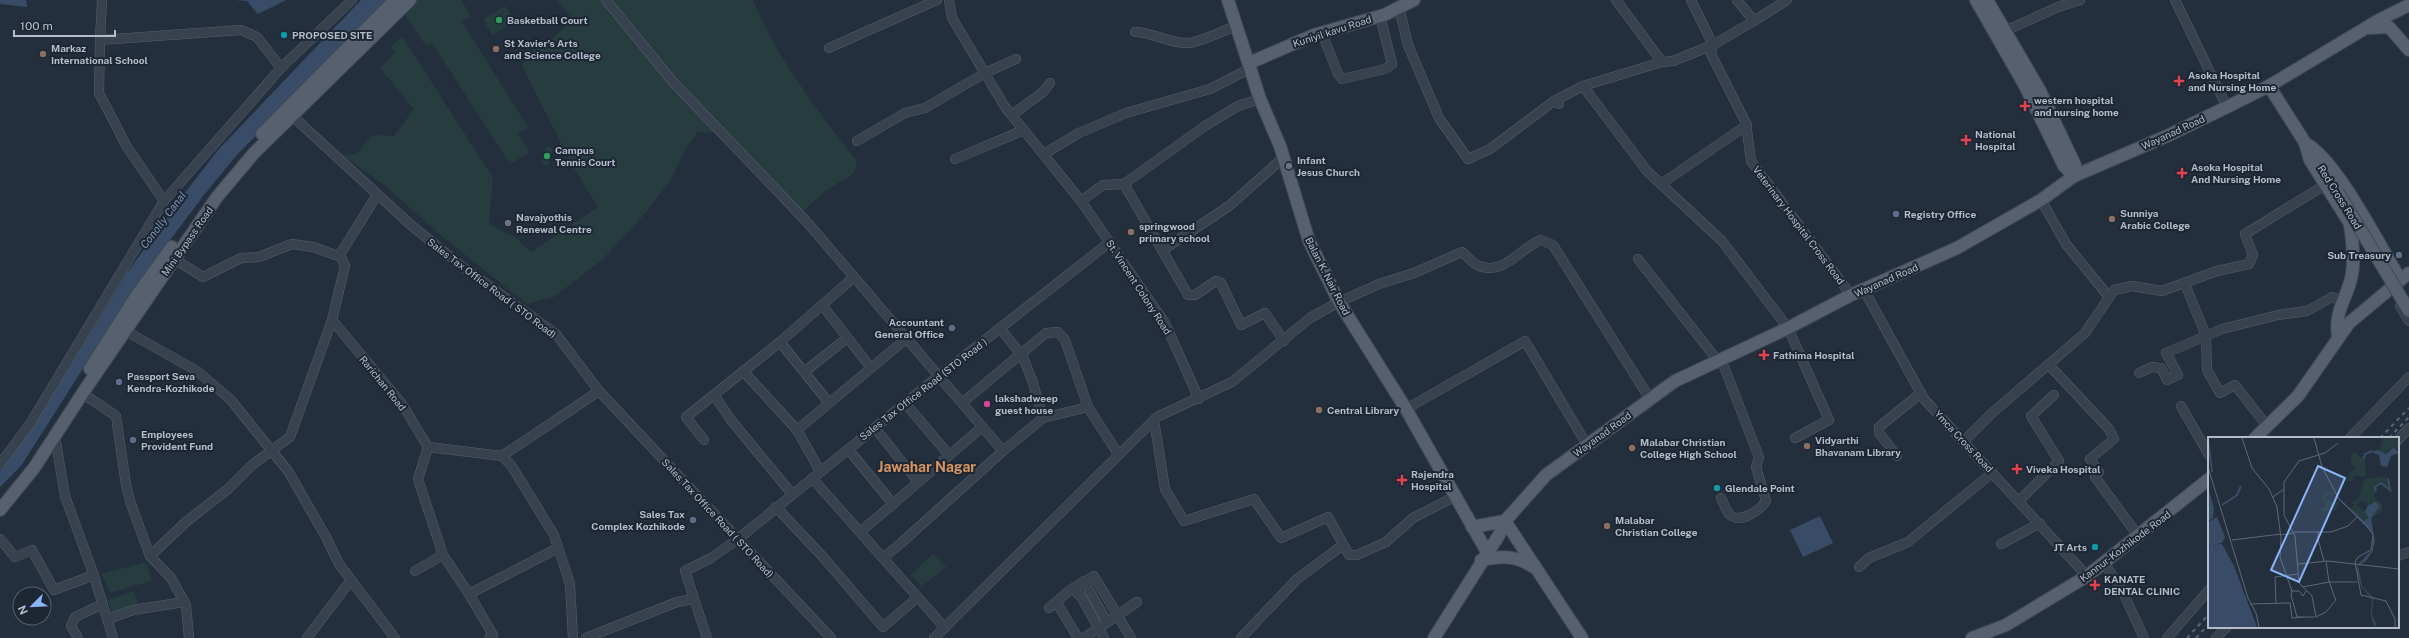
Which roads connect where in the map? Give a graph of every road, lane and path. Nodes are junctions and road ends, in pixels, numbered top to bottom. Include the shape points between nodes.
1 (102, 0) edge
2 (352, 0) edge
3 (395, 0) edge
4 (410, 0) edge
5 (606, 0) edge
6 (937, 0) edge
7 (949, 0) edge
8 (1228, 0) edge
9 (1414, 0) edge
10 (1616, 0) edge
11 (1691, 0) edge
12 (1737, 0) edge
13 (1787, 0) edge
14 (2080, 0) edge
15 (2175, 0) edge
16 (1983, 3) edge
17 (2409, 5) edge
18 (1399, 7) junction
19 (1380, 16) junction
20 (1754, 21) junction
21 (1236, 26) junction
22 (2367, 28) junction
23 (2005, 31) junction
24 (1135, 32) dead end
25 (1322, 33) junction
26 (100, 40) junction
27 (1713, 45) junction
28 (829, 48) dead end
29 (2409, 50) edge
30 (1016, 59) dead end
31 (1662, 62) junction
32 (1250, 66) junction
33 (281, 68) junction
34 (985, 73) junction
35 (1050, 83) dead end
36 (1583, 86) junction
37 (2269, 86) junction
38 (1260, 99) junction
39 (2227, 107) junction
40 (289, 113) junction
41 (1012, 115) junction
42 (1747, 125) junction
43 (1024, 130) junction
44 (858, 141) dead end
45 (2305, 143) junction
46 (1044, 154) junction
47 (1283, 158) junction
48 (955, 159) dead end
49 (2074, 176) junction
50 (1124, 184) junction
51 (1661, 184) junction
52 (2325, 185) junction
53 (377, 195) junction
54 (2041, 200) junction
55 (164, 201) junction
56 (1081, 201) junction
57 (2350, 223) junction
58 (1110, 242) junction
59 (1163, 250) junction
60 (339, 256) junction
61 (174, 259) junction
62 (1638, 259) dead end
63 (2405, 276) edge
64 (854, 277) junction
65 (2185, 284) junction
66 (2390, 289) junction
67 (1864, 290) junction
68 (1851, 295) junction
69 (2109, 297) junction
70 (2342, 301) junction
71 (1339, 302) junction
72 (822, 306) junction
73 (2409, 310) edge
74 (332, 320) junction
75 (2409, 321) edge
76 (1000, 328) junction
77 (1788, 328) junction
78 (126, 331) junction
79 (2206, 336) junction
80 (2338, 336) junction
81 (847, 338) junction
82 (907, 338) junction
83 (1284, 341) junction
84 (780, 342) junction
85 (1020, 353) junction
86 (1719, 360) junction
87 (2049, 366) junction
88 (871, 368) junction
89 (743, 371) junction
90 (804, 372) junction
91 (2139, 373) dead end
92 (939, 376) junction
93 (2409, 377) edge
94 (599, 391) junction
95 (82, 393) junction
96 (1921, 393) junction
97 (714, 395) junction
98 (2054, 395) dead end
99 (1199, 399) junction
100 (1650, 399) junction
101 (829, 403) junction
102 (905, 403) junction
103 (962, 403) junction
104 (1088, 406) junction
105 (2181, 406) dead end
106 (1406, 409) junction
107 (1042, 418) junction
108 (1154, 420) junction
109 (2267, 426) junction
110 (982, 427) junction
111 (875, 428) junction
112 (2409, 428) edge
113 (797, 430) junction
114 (55, 436) junction
115 (2256, 437) edge
116 (2351, 437) edge
117 (1794, 438) dead end
118 (2399, 439) edge
119 (704, 440) dead end
120 (1964, 441) junction
121 (1587, 445) junction
122 (428, 447) junction
123 (848, 449) junction
124 (272, 450) junction
125 (1003, 451) junction
126 (2208, 453) edge
127 (1118, 454) junction
128 (949, 455) junction
129 (502, 456) junction
130 (1897, 456) dead end
131 (0, 464) edge
132 (820, 471) junction
133 (1992, 473) junction
134 (812, 478) junction
135 (2208, 480) edge
136 (918, 482) junction
137 (792, 494) junction
138 (1454, 497) junction
139 (0, 498) edge
140 (1721, 498) dead end
141 (2020, 501) junction
142 (893, 504) junction
143 (776, 507) junction
144 (0, 510) edge
145 (1505, 521) junction
146 (2040, 523) junction
147 (1472, 527) junction
148 (860, 532) junction
149 (2139, 537) junction
150 (0, 539) edge
151 (738, 539) junction
152 (2001, 544) dead end
153 (1343, 545) junction
154 (558, 548) junction
155 (2409, 552) edge
156 (443, 555) junction
157 (150, 556) junction
158 (1484, 556) junction
159 (2399, 556) edge
160 (882, 558) junction
161 (2104, 563) junction
162 (1859, 567) dead end
163 (1536, 568) junction
164 (415, 571) dead end
165 (94, 575) junction
166 (2087, 576) junction
167 (351, 580) junction
168 (1084, 581) junction
169 (1073, 589) junction
170 (2208, 591) edge
171 (469, 594) junction
172 (918, 597) junction
173 (694, 600) junction
174 (184, 602) junction
175 (1137, 602) dead end
176 (1057, 603) junction
177 (103, 604) junction
178 (1049, 608) dead end
179 (1117, 615) junction
180 (108, 619) junction
181 (1107, 622) junction
182 (944, 628) junction
183 (1098, 628) junction
184 (2225, 628) edge
185 (310, 636) edge
186 (493, 637) edge
187 (1979, 637) edge
188 (78, 638) edge
189 (113, 638) edge
190 (187, 638) edge
191 (395, 638) edge
192 (573, 638) edge
193 (586, 638) edge
194 (707, 638) edge
195 (831, 638) edge
196 (934, 638) edge
197 (1078, 638) edge
198 (1084, 638) edge
199 (1104, 638) edge
200 (1131, 638) edge
201 (1241, 638) edge
202 (1434, 638) edge
203 (1582, 638) edge
204 (2144, 638) edge
205 (2167, 638) edge
206 (2216, 638) edge

1 - 26 street
2 - 33 street
3 - 40 main road, Mini Bypass Road
4 - 40 main road, Mini Bypass Road
5 - 64 street via 673,82 806,221
6 - 28 street
7 - 34 street, St. Vincent Colony Road via 952,18
8 - 21 main road, Balan K. Nair Road
9 - 18 main road, Kuniyil kavu Road
10 - 31 street
11 - 27 street, Veterinary Hospital Cross Road
12 - 20 street
13 - 20 street
14 - 23 street
15 - 39 street
16 - 23 main road
16 - 49 main road via 2064,166
17 - 22 main road, Wayanad Road
18 - 19 main road, Kuniyil kavu Road
18 - 36 street via 1408,45 1439,118 1468,159 1490,149
19 - 25 main road, Kuniyil kavu Road
19 - 25 street via 1392,64 1385,69 1342,79
20 - 27 street
21 - 24 street via 1190,43 1157,38 1148,32
21 - 32 main road, Balan K. Nair Road
22 - 29 main road via 2389,27
22 - 37 main road, Wayanad Road
23 - 49 main road via 2042,96 2075,165
25 - 32 main road, Kuniyil kavu Road
26 - 33 street via 241,30 257,37
26 - 55 street via 99,93 127,147
27 - 31 street via 1673,61
27 - 42 street, Veterinary Hospital Cross Road via 1711,54
30 - 34 street
31 - 36 street
32 - 38 main road, Balan K. Nair Road
32 - 46 street via 1210,89 1126,113 1079,133
33 - 55 street
34 - 41 street, St. Vincent Colony Road
34 - 44 street via 925,108 905,113
35 - 41 street via 1038,96
36 - 51 street via 1647,172
37 - 39 main road, Wayanad Road
37 - 45 main road, Red Cross Road
38 - 47 main road, Balan K. Nair Road
38 - 50 street via 1238,106 1205,126
39 - 49 main road, Wayanad Road
40 - 53 street, Sales Tax Office Road ( STO Road)
40 - 61 main road, Mini Bypass Road via 217,197
40 - 139 main road, Mini Bypass Road via 229,171 136,295 48,433
41 - 43 street, St. Vincent Colony Road
42 - 51 street
42 - 68 street, Veterinary Hospital Cross Road via 1751,161
43 - 46 street, St. Vincent Colony Road
43 - 48 street
45 - 52 main road via 2310,160
45 - 63 main road via 2317,149
45 - 73 main road, Red Cross Road, bridge via 2338,192
46 - 56 street, St. Vincent Colony Road
47 - 59 street via 1229,206
47 - 71 main road, Balan K. Nair Road via 1309,241
49 - 54 main road, Wayanad Road
50 - 56 street via 1103,185
50 - 59 street
51 - 77 street via 1722,241
52 - 57 main road
52 - 65 street via 2245,234 2253,255 2249,264 2217,271
53 - 60 street
53 - 94 street, Sales Tax Office Road ( STO Road) via 459,264 556,334
54 - 67 main road, Wayanad Road via 1957,248
54 - 69 street via 2066,244
55 - 131 street via 30,424
56 - 58 street, St. Vincent Colony Road
57 - 66 main road
57 - 70 main road via 2353,246 2352,274
58 - 76 street, Sales Tax Office Road (STO Road )
58 - 99 street, St. Vincent Colony Road via 1165,323
59 - 83 street via 1188,295 1195,295 1216,281 1220,283 1241,325 1265,313
60 - 61 street via 292,244 259,257 241,258 203,278
60 - 74 street via 346,266
61 - 78 main road, Mini Bypass Road
62 - 86 street
63 - 66 main road
64 - 72 street
64 - 82 street
65 - 69 street via 2162,291 2132,286 2114,290
65 - 79 street
66 - 75 street
66 - 80 main road via 2349,323
67 - 68 main road, Wayanad Road
67 - 96 street, Ymca Cross Road
68 - 77 main road, Wayanad Road
69 - 87 street via 2085,333
70 - 79 street via 2332,296 2307,311 2239,324
70 - 80 main road via 2336,321
71 - 83 street via 1310,318
71 - 100 street via 1462,252 1478,266 1491,268 1505,265 1540,240 1553,245
71 - 106 main road, Balan K. Nair Road
72 - 81 street
72 - 84 street
74 - 122 street, Rarichan Road via 402,404
74 - 124 street via 290,437
76 - 85 street
76 - 92 street, Sales Tax Office Road (STO Road )
77 - 86 main road, Wayanad Road
77 - 117 street via 1829,420
78 - 95 main road, Mini Bypass Road
78 - 124 street via 197,371 231,400
79 - 91 street via 2166,354 2178,376 2167,380 2162,368 2152,367
79 - 109 street via 2207,370 2220,393 2235,385
80 - 109 main road via 2298,396
81 - 88 street
81 - 90 street
82 - 88 street
82 - 92 street
83 - 99 street via 1232,382
84 - 89 street
84 - 90 street
85 - 103 street
85 - 104 street via 1046,333 1058,332 1064,340
85 - 107 street via 1033,383
86 - 100 main road, Wayanad Road via 1675,381
86 - 140 street via 1759,457 1756,467 1766,501 1761,508 1741,518 1735,518 1729,514
87 - 120 street via 1991,414
87 - 149 street via 2087,404 2114,439 2090,459 2099,472 2095,477
88 - 101 street
89 - 97 street
89 - 113 street
90 - 101 street
92 - 102 street, Sales Tax Office Road (STO Road )
92 - 103 street
93 - 116 street
94 - 129 street
94 - 151 street, Sales Tax Office Road ( STO Road)
95 - 114 main road, Mini Bypass Road
95 - 157 street via 116,416 126,485
96 - 120 street, Ymca Cross Road
96 - 130 street via 1879,427 1879,433
97 - 119 street via 686,417
97 - 137 street via 731,420
98 - 141 street via 2031,416 2059,461
99 - 108 street
100 - 121 main road, Wayanad Road
101 - 113 street
102 - 111 street, Sales Tax Office Road (STO Road )
102 - 128 street
103 - 110 street
104 - 107 street
104 - 127 street
105 - 126 street
106 - 121 street via 1525,341
106 - 138 main road, Balan K. Nair Road
107 - 125 street
108 - 127 street
108 - 153 street via 1165,489 1184,521 1254,499 1280,538 1328,517
109 - 115 main road
110 - 125 street
110 - 128 street
111 - 123 street, Sales Tax Office Road (STO Road )
111 - 136 street
112 - 118 street
113 - 132 street
114 - 144 main road, Mini Bypass Road via 34,468
114 - 165 street via 66,496
120 - 133 street, Ymca Cross Road
121 - 145 main road, Wayanad Road via 1546,474
122 - 129 street
122 - 156 street via 418,479
123 - 132 street, Sales Tax Office Road (STO Road )
123 - 142 street
124 - 157 street
124 - 167 street via 288,471 339,564
125 - 160 street
127 - 182 street
128 - 136 street
129 - 154 street via 511,465 554,535
132 - 134 street, Sales Tax Office Road (STO Road )
133 - 141 street, Ymca Cross Road
133 - 162 street via 1908,542 1869,558
134 - 137 street, Sales Tax Office Road (STO Road )
134 - 148 street
135 - 149 main road, Kannur-Kozhikode Road
136 - 142 street
137 - 143 street, Sales Tax Office Road (STO Road )
138 - 147 main road, Balan K. Nair Road
138 - 153 street via 1413,518 1386,542 1373,549 1358,555 1349,555
141 - 146 street, Ymca Cross Road
142 - 148 street
143 - 151 street, Sales Tax Office Road (STO Road )
143 - 172 street via 828,562 883,627
145 - 147 main road
145 - 158 main road, Wayanad Road via 1499,535
145 - 163 main road
146 - 152 street
146 - 166 street, Ymca Cross Road
147 - 158 main road, Balan K. Nair Road
148 - 160 street
149 - 161 main road, Kannur-Kozhikode Road
150 - 165 street via 15,557 32,550 54,590
151 - 173 street, Sales Tax Office Road (STO Road ) via 685,571
151 - 195 street, Sales Tax Office Road ( STO Road)
153 - 201 street via 1297,579
154 - 171 street
154 - 192 street via 570,584
155 - 159 street
156 - 164 street
156 - 171 street
157 - 174 street via 171,578
158 - 163 main road via 1524,560
158 - 202 main road, Wayanad Road
160 - 172 street
161 - 166 main road, Kannur-Kozhikode Road
161 - 204 street via 2121,588
163 - 203 main road
165 - 177 street
166 - 187 main road, Kannur-Kozhikode Road via 2006,625
167 - 185 street
167 - 191 street
168 - 169 street
168 - 179 street via 1094,576
168 - 181 street
169 - 176 street
169 - 183 street via 1082,598
170 - 205 street
171 - 186 street
172 - 182 street
173 - 193 street via 678,602
173 - 194 street
174 - 180 street via 133,610
174 - 190 street
175 - 179 street
176 - 178 street
176 - 197 street
177 - 180 street
177 - 188 street via 75,617 72,626
179 - 181 street
179 - 200 street
180 - 189 street
181 - 183 street
182 - 196 street
183 - 198 street
183 - 199 street
184 - 206 street

